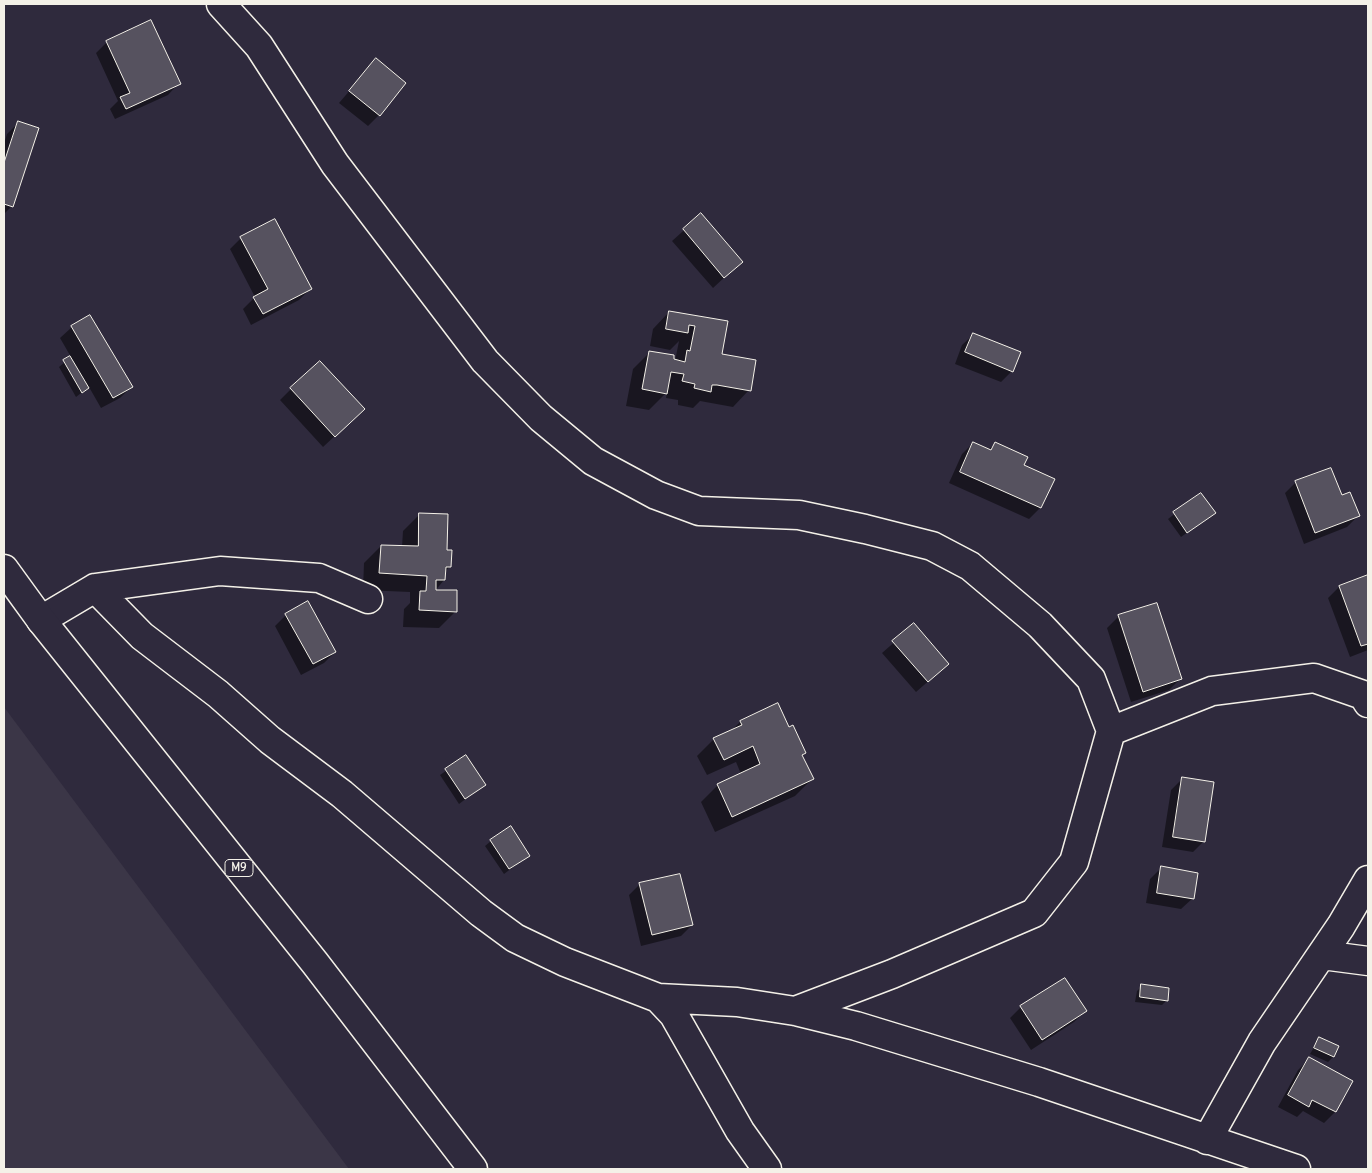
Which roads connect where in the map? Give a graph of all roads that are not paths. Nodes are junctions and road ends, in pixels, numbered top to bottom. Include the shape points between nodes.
1 (221, 4) edge
2 (4, 569) edge
3 (95, 588) junction
4 (368, 599) dead end
5 (41, 620) junction
6 (1367, 697) edge
7 (1111, 731) junction
8 (1368, 880) edge
9 (1322, 955) junction
10 (1368, 961) edge
11 (658, 998) junction
12 (795, 1011) junction
13 (1207, 1140) junction
14 (473, 1169) edge
15 (767, 1169) edge
16 (1296, 1169) edge

1 - 7 street via 259,46 335,164 485,361 541,418 593,461 656,495 699,511 808,517 932,546 970,566 1040,625 1091,679
2 - 5 street, M9
3 - 4 street via 220,571 319,578
3 - 5 street
3 - 11 street via 142,636 342,794 480,913 524,942 565,962
5 - 14 street, M9 via 315,963
6 - 7 street via 1314,678 1212,692
7 - 12 street via 1074,862 1034,913 892,974
8 - 9 street
9 - 10 street
9 - 13 street via 1262,1042
11 - 12 street via 737,1002
11 - 15 street via 674,1015 740,1131
12 - 13 street via 856,1026 1039,1082
13 - 16 street

